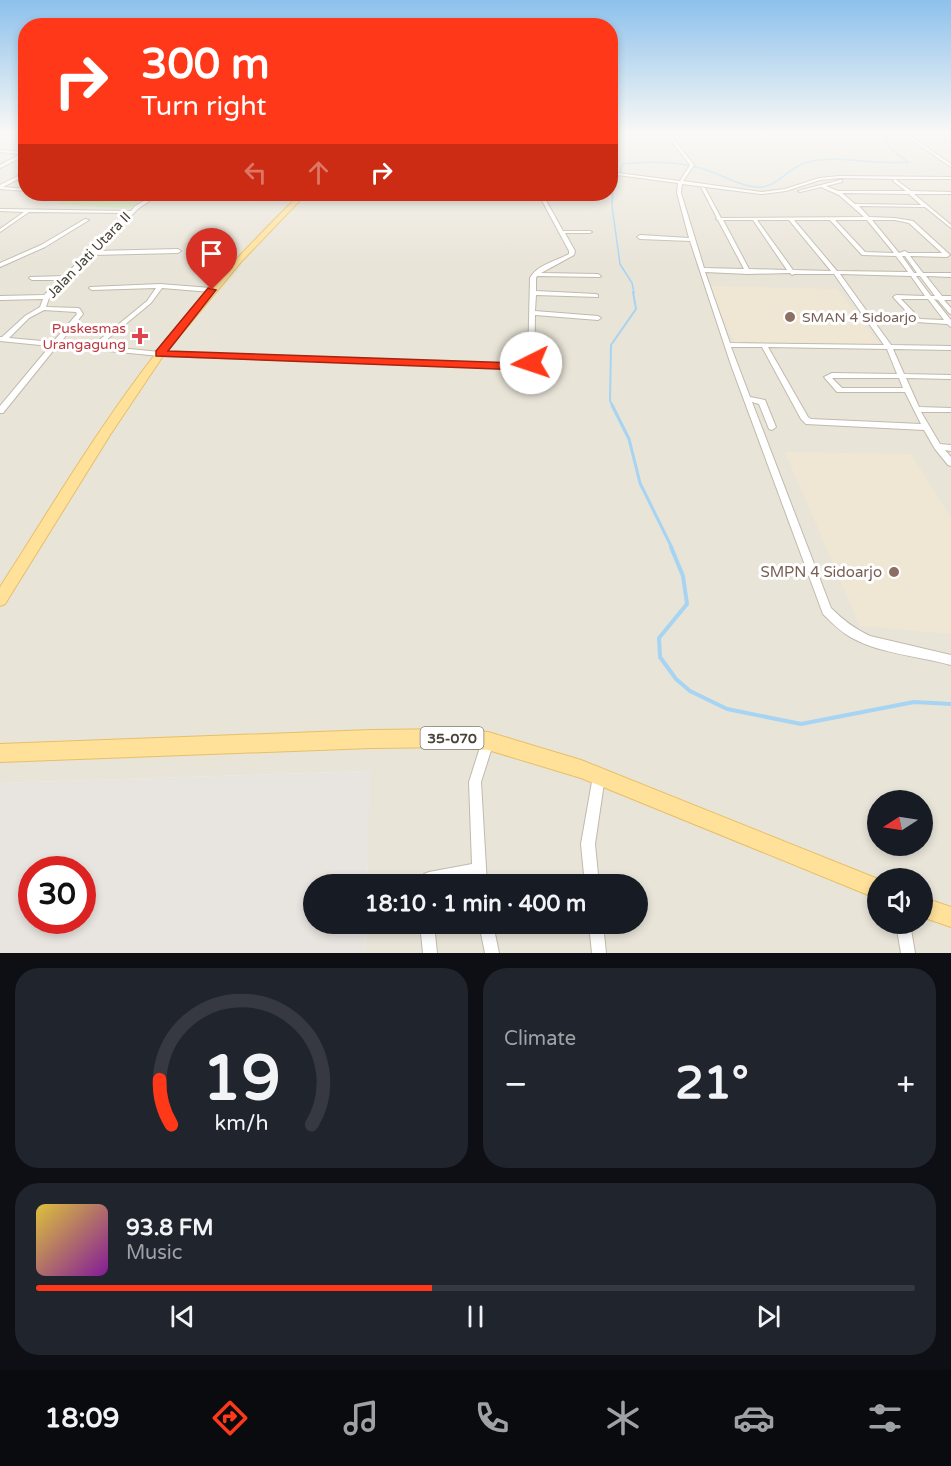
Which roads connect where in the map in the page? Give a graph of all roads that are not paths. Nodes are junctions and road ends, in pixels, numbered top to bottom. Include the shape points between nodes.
1 (630, 176) edge
2 (685, 176) edge
3 (18, 178) edge
4 (823, 179) junction
5 (895, 179) junction
6 (951, 179) edge
7 (811, 182) junction
8 (833, 182) junction
9 (680, 183) junction
10 (822, 186) junction
11 (0, 188) edge
12 (703, 188) junction
13 (712, 188) junction
14 (18, 189) edge
15 (729, 190) junction
16 (842, 192) junction
17 (909, 192) junction
18 (942, 193) junction
19 (951, 193) edge
20 (951, 200) edge
21 (148, 201) edge
22 (295, 201) edge
23 (544, 201) edge
24 (857, 205) junction
25 (926, 206) junction
26 (0, 210) edge
27 (29, 210) junction
28 (132, 212) junction
29 (718, 219) junction
30 (754, 219) junction
31 (831, 219) junction
32 (870, 219) junction
33 (87, 220) dead end
34 (791, 220) junction
35 (949, 224) edge
36 (1, 230) edge
37 (561, 232) junction
38 (590, 232) dead end
39 (640, 237) dead end
40 (692, 240) junction
41 (178, 251) dead end
42 (91, 253) junction
43 (899, 255) junction
44 (908, 255) junction
45 (0, 264) edge
46 (701, 270) junction
47 (748, 272) junction
48 (792, 273) junction
49 (836, 273) junction
50 (535, 274) junction
51 (913, 274) junction
52 (922, 274) junction
53 (951, 275) edge
54 (598, 276) dead end
55 (32, 278) dead end
56 (64, 278) junction
57 (160, 286) junction
58 (92, 288) dead end
59 (212, 290) junction
60 (532, 293) junction
61 (596, 296) dead end
62 (46, 297) junction
63 (951, 297) edge
64 (0, 298) edge
65 (930, 298) junction
66 (940, 298) junction
67 (43, 308) junction
68 (951, 312) edge
69 (532, 313) junction
70 (598, 318) dead end
71 (950, 323) edge
72 (2, 339) edge
73 (56, 345) junction
74 (727, 345) junction
75 (764, 346) junction
76 (889, 347) junction
77 (93, 348) junction
78 (951, 348) edge
79 (159, 354) junction
80 (901, 376) junction
81 (951, 377) edge
82 (906, 390) junction
83 (747, 399) junction
84 (916, 409) junction
85 (951, 410) edge
86 (0, 411) edge
87 (772, 427) dead end
88 (926, 427) junction
89 (938, 447) junction
90 (951, 448) edge
91 (951, 463) edge
92 (2, 591) edge
93 (951, 660) edge
94 (488, 741) junction
95 (0, 753) edge
96 (599, 776) junction
97 (478, 870) junction
98 (456, 874) edge
99 (479, 874) edge
100 (591, 874) edge
101 (867, 885) edge
102 (933, 911) edge
103 (951, 917) edge
104 (429, 934) edge
105 (488, 934) edge
106 (597, 934) edge
107 (905, 934) edge
108 (430, 953) edge
109 (492, 953) edge
110 (599, 953) edge
111 (908, 953) edge

1 - 9 street
2 - 9 street
3 - 11 street
4 - 5 street
4 - 7 street
4 - 8 street
5 - 6 street
5 - 8 street
5 - 17 street
7 - 10 street
7 - 15 street via 770,193
8 - 10 street
8 - 16 street
9 - 12 street
9 - 13 street
9 - 40 street via 679,197
10 - 15 street via 774,195
10 - 16 street
11 - 14 street
12 - 13 street
12 - 29 street
13 - 15 street
16 - 17 street
16 - 24 street
17 - 18 street
17 - 25 street
18 - 19 street
18 - 20 street
21 - 28 street, Jalan Jati Utara II
22 - 59 main road
23 - 37 street
24 - 25 street
24 - 32 street
25 - 35 street
26 - 27 street
27 - 28 street
27 - 36 street
28 - 42 street, Jalan Jati Utara II
29 - 30 street
29 - 47 street
30 - 34 street
30 - 48 street
31 - 32 street
31 - 34 street
31 - 43 street via 861,253
32 - 43 street
32 - 44 street
32 - 44 street via 911,222 947,254
33 - 45 street via 43,246
34 - 49 street
37 - 38 street
37 - 50 street via 571,255
39 - 40 street
40 - 46 street
41 - 42 street
42 - 56 street, Jalan Jati Utara II
43 - 44 street
43 - 51 street
44 - 52 street
46 - 47 street
46 - 74 street
47 - 48 street
48 - 49 street
49 - 51 street
49 - 76 street
50 - 54 street
50 - 60 street
51 - 52 street
51 - 65 street
52 - 53 street
52 - 66 street
55 - 56 street
56 - 62 street, Jalan Jati Utara II
57 - 58 street
57 - 59 street
57 - 77 street via 149,302
59 - 79 main road
60 - 61 street
60 - 69 street
62 - 64 street
62 - 67 street, Jalan Jati Utara II
63 - 66 street
65 - 66 street
65 - 71 street
65 - 71 street via 896,297 918,321
66 - 68 street
67 - 72 street
67 - 73 street, Jalan Jati Utara II via 80,312
69 - 70 street
69 - 79 street via 531,363 527,366
72 - 73 street
73 - 77 street
73 - 86 street, Jalan Jati Utara II
74 - 75 street
74 - 83 street
75 - 76 street
75 - 88 street via 809,422
76 - 78 street
76 - 80 street
77 - 79 street
79 - 92 main road
80 - 81 street
80 - 82 street
80 - 82 street via 827,377 840,390
82 - 84 street
83 - 87 street via 762,402
83 - 93 street via 826,611 839,627 854,636
84 - 85 street
84 - 88 street
88 - 89 street
89 - 90 street
89 - 91 street
94 - 95 main road, 35-070 via 371,739
94 - 96 main road, 35-070
94 - 97 street via 476,782
96 - 100 street via 588,844
96 - 101 main road, 35-070
97 - 98 street
97 - 99 street
102 - 103 main road
104 - 108 street
105 - 109 street
106 - 110 street
107 - 111 street

